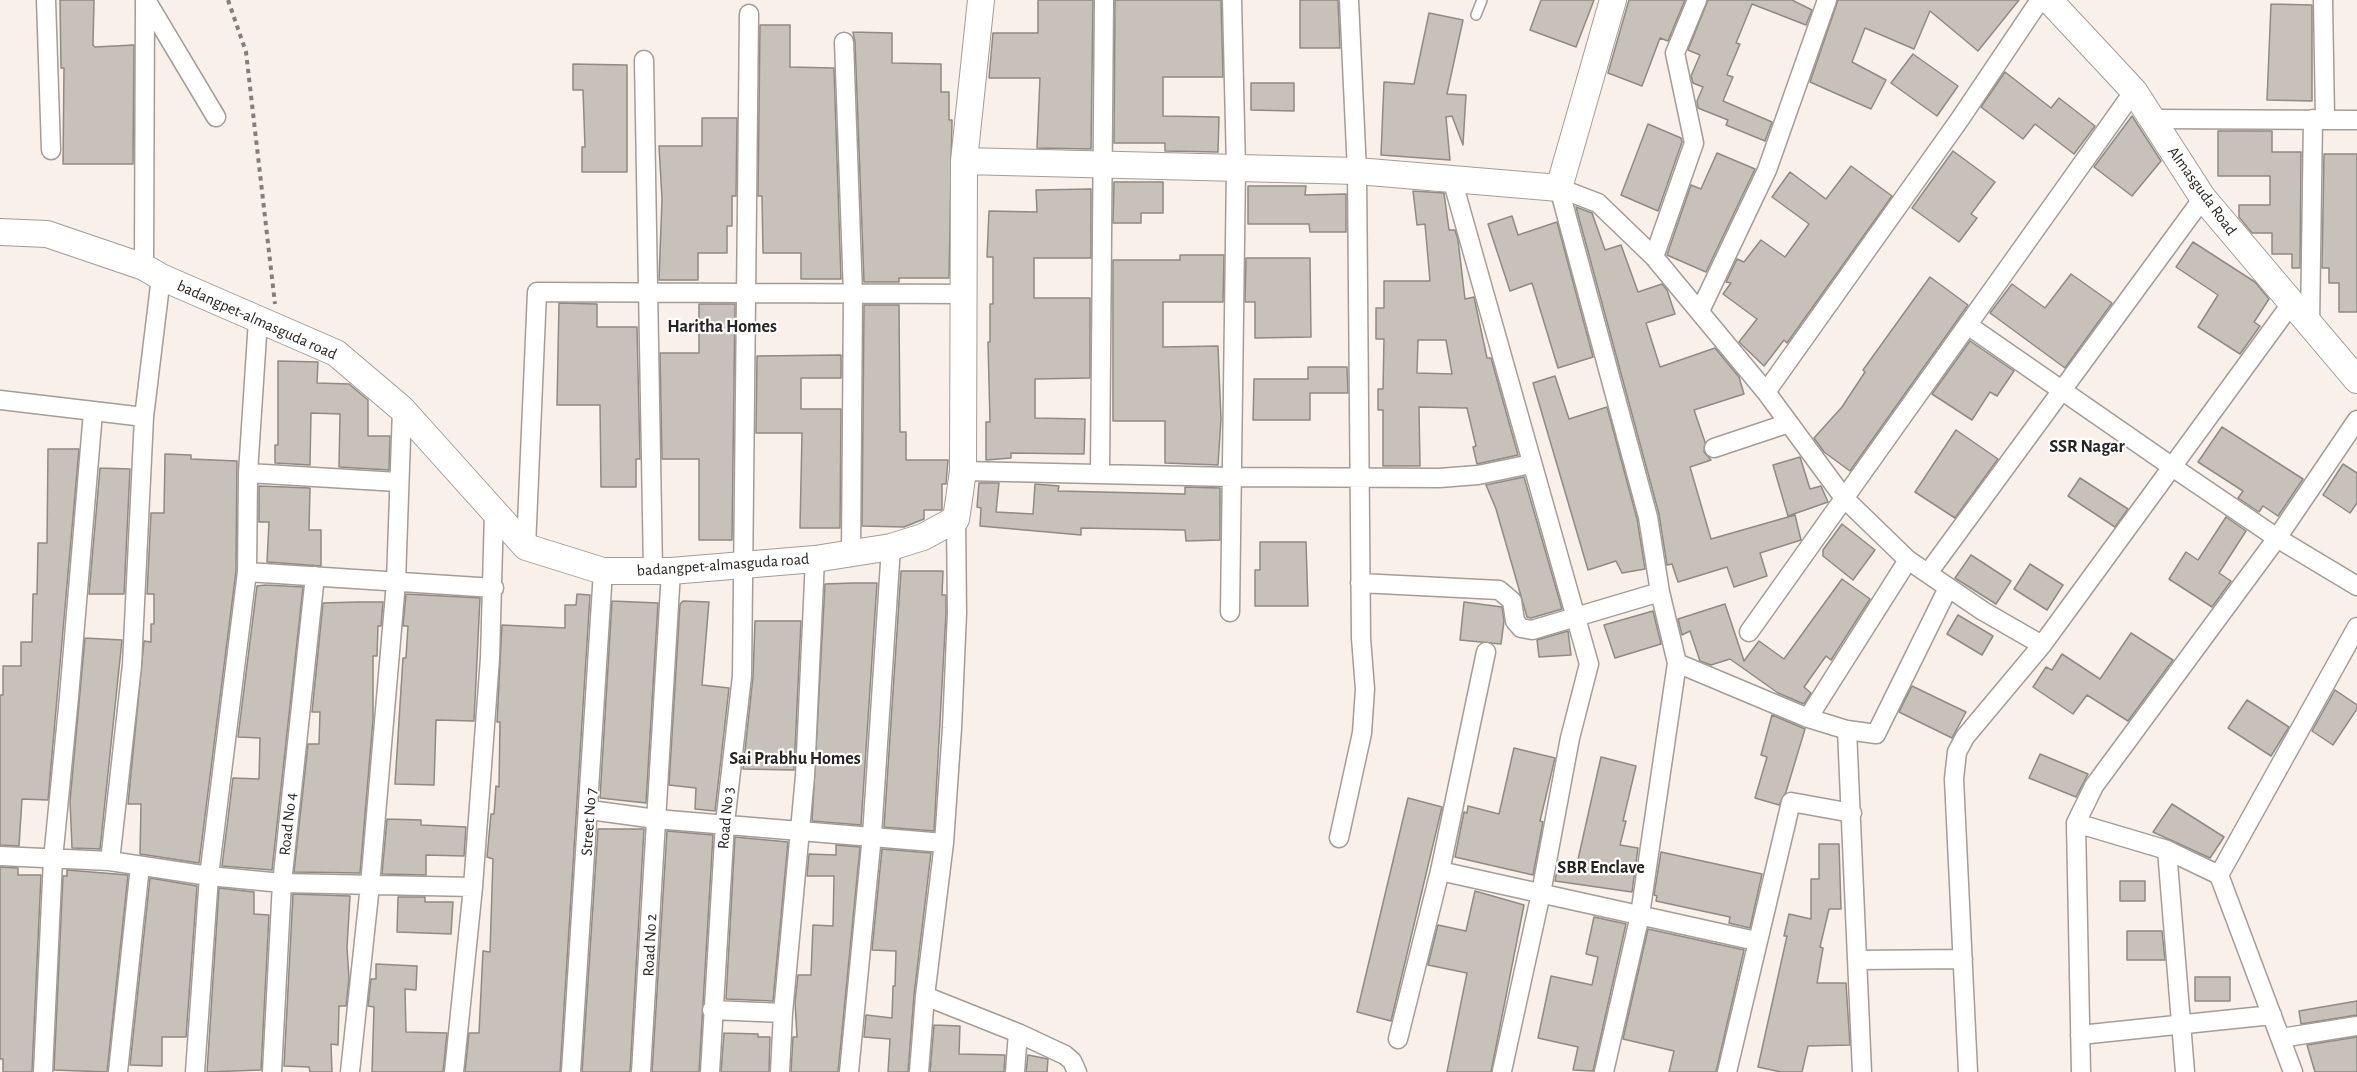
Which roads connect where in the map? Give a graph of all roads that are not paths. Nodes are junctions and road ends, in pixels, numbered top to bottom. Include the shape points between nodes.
1 (46, 0) edge
2 (146, 0) edge
3 (981, 0) edge
4 (1104, 0) edge
5 (1232, 0) edge
6 (1349, 0) edge
7 (1482, 0) edge
8 (1613, 0) edge
9 (1696, 0) edge
10 (1827, 0) edge
11 (2040, 0) edge
12 (2049, 0) edge
13 (2323, 0) edge
14 (749, 14) dead end
15 (1476, 15) dead end
16 (844, 42) dead end
17 (644, 60) dead end
18 (2134, 91) junction
19 (216, 117) dead end
20 (2151, 119) junction
21 (2319, 119) junction
22 (2357, 120) edge
23 (51, 150) dead end
24 (964, 161) junction
25 (1103, 165) junction
26 (1236, 167) junction
27 (1357, 171) junction
28 (1452, 179) junction
29 (1559, 188) junction
30 (2203, 198) junction
31 (0, 232) edge
32 (1654, 256) junction
33 (153, 272) junction
34 (648, 290) junction
35 (747, 292) junction
36 (853, 294) junction
37 (964, 294) junction
38 (2291, 304) junction
39 (1700, 311) junction
40 (267, 314) junction
41 (2310, 325) junction
42 (1969, 326) junction
43 (2357, 380) edge
44 (2061, 390) junction
45 (1766, 392) junction
46 (0, 400) edge
47 (402, 409) junction
48 (93, 412) junction
49 (144, 417) junction
50 (2357, 420) edge
51 (1789, 423) junction
52 (1714, 448) dead end
53 (1531, 464) junction
54 (2171, 466) junction
55 (963, 471) junction
56 (248, 473) junction
57 (1101, 473) junction
58 (1232, 477) junction
59 (1359, 478) junction
60 (398, 482) junction
61 (1844, 498) junction
62 (494, 512) junction
63 (956, 519) junction
64 (2277, 538) junction
65 (526, 547) junction
66 (891, 547) junction
67 (851, 554) junction
68 (815, 559) junction
69 (1908, 560) junction
70 (744, 565) junction
71 (603, 571) junction
72 (662, 571) junction
73 (247, 572) junction
74 (1928, 573) junction
75 (315, 576) junction
76 (396, 582) junction
77 (1360, 583) junction
78 (2357, 586) edge
79 (494, 588) junction
80 (1948, 588) junction
81 (1660, 592) junction
82 (1230, 612) dead end
83 (1576, 619) junction
84 (2357, 627) edge
85 (1749, 632) dead end
86 (2042, 645) junction
87 (1486, 652) dead end
88 (1677, 663) junction
89 (1808, 718) junction
90 (1847, 730) junction
91 (590, 810) junction
92 (1852, 813) junction
93 (656, 819) junction
94 (725, 823) junction
95 (2076, 823) junction
96 (799, 829) junction
97 (872, 835) junction
98 (1338, 838) dead end
99 (944, 843) junction
100 (2167, 850) junction
101 (0, 856) edge
102 (53, 859) junction
103 (110, 861) junction
104 (140, 866) junction
105 (1440, 871) junction
106 (2219, 875) junction
107 (209, 876) junction
108 (282, 883) junction
109 (370, 885) junction
110 (473, 887) junction
111 (1541, 893) junction
112 (1640, 915) junction
113 (1756, 941) junction
114 (1963, 959) junction
115 (1858, 960) junction
116 (925, 996) junction
117 (712, 1011) junction
118 (783, 1013) junction
119 (2272, 1015) junction
120 (2180, 1026) junction
121 (2357, 1026) edge
122 (1018, 1033) junction
123 (2080, 1035) junction
124 (2281, 1038) junction
125 (1398, 1039) dead end
126 (1502, 1071) edge
127 (43, 1072) edge
128 (118, 1072) edge
129 (195, 1072) edge
130 (272, 1072) edge
131 (350, 1072) edge
132 (454, 1072) edge
133 (571, 1072) edge
134 (641, 1072) edge
135 (710, 1072) edge
136 (780, 1072) edge
137 (849, 1072) edge
138 (919, 1072) edge
139 (1015, 1072) edge
140 (1077, 1072) edge
141 (1604, 1072) edge
142 (1727, 1072) edge
143 (1862, 1072) edge
144 (1968, 1072) edge
145 (2081, 1072) edge
146 (2185, 1072) edge
147 (2293, 1072) edge

1 - 23 street
2 - 19 street
2 - 33 street
3 - 24 street
4 - 25 street
5 - 26 street
6 - 27 street
7 - 15 lane
8 - 29 street
9 - 32 street via 1675,53 1694,143
10 - 39 street via 1767,170
11 - 45 street
12 - 18 street, Almasguda Road
13 - 21 street
14 - 35 street, Road No 3
16 - 36 street
17 - 34 street, Road No 2
18 - 20 street, Almasguda Road
18 - 42 street
20 - 21 street
20 - 30 street, Almasguda Road
21 - 22 street
21 - 41 street
24 - 25 street
24 - 37 street
25 - 26 street
25 - 57 street
26 - 27 street
26 - 58 street
27 - 28 street
27 - 59 street
28 - 29 street
28 - 53 street
29 - 32 street via 1598,203
29 - 81 street via 1648,517
30 - 38 street, Almasguda Road
30 - 44 street
31 - 33 street, badangpet-almasguda road via 47,234
32 - 39 street
33 - 40 street, badangpet-almasguda road
33 - 49 street
34 - 35 street
34 - 65 street via 537,291
34 - 72 street, Road No 2
35 - 36 street
35 - 70 street, Road No 3
36 - 37 street
36 - 67 street
37 - 55 street
38 - 41 street, Almasguda Road
38 - 54 street
39 - 45 street
40 - 47 street, badangpet-almasguda road via 336,353
40 - 56 street
41 - 43 street, Almasguda Road
42 - 44 street
42 - 61 street
44 - 54 street
44 - 74 street
45 - 51 street
46 - 48 street
47 - 60 street
47 - 62 street, badangpet-almasguda road
48 - 49 street
48 - 102 street
49 - 103 street via 132,665
50 - 64 street
51 - 52 street
51 - 61 street
53 - 59 street via 1478,476
53 - 83 street
54 - 64 street
54 - 86 street
55 - 57 street
55 - 63 street
56 - 60 street
56 - 73 street
57 - 58 street
58 - 59 street
58 - 82 street
59 - 77 street
60 - 76 street
61 - 69 street
61 - 85 street
62 - 65 street, badangpet-almasguda road
62 - 79 street
63 - 66 street, badangpet-almasguda road via 923,537
63 - 99 street via 957,613
64 - 78 street
64 - 95 street via 2094,786
65 - 71 street, badangpet-almasguda road
66 - 67 street, badangpet-almasguda road
66 - 97 street
67 - 68 street, badangpet-almasguda road
68 - 70 street, badangpet-almasguda road
68 - 96 street
69 - 74 street
69 - 89 street
70 - 72 street, badangpet-almasguda road
70 - 94 street, Road No 3 via 742,676
71 - 72 street, badangpet-almasguda road
71 - 91 street, Street No 7
72 - 93 street, Road No 2
73 - 75 street
73 - 107 street
74 - 80 street
75 - 76 street
75 - 108 street, Road No 4
76 - 79 street
76 - 109 street
77 - 83 street via 1499,590 1512,601 1515,621 1521,628 1532,630
77 - 98 street via 1365,688 1362,734
79 - 110 street
80 - 86 street
80 - 90 street via 1879,730 1870,735
81 - 83 street
81 - 88 street
83 - 111 street via 1589,664 1570,738
84 - 106 street
86 - 114 street via 1965,737 1957,752 1954,779
87 - 105 street
88 - 89 street
88 - 112 street
89 - 90 street
90 - 92 street
91 - 93 street
91 - 133 street, Street No 7
92 - 113 street via 1791,802
92 - 115 street
93 - 94 street
93 - 134 street, Road No 2
94 - 96 street
94 - 117 street, Road No 3
95 - 100 street
95 - 123 street
96 - 97 street
96 - 118 street
97 - 99 street
97 - 137 street
99 - 116 street
100 - 106 street
100 - 120 street
101 - 102 street
102 - 103 street
102 - 127 street
103 - 104 street
104 - 107 street
104 - 128 street
105 - 111 street
105 - 125 street
106 - 119 street
107 - 108 street
107 - 129 street
108 - 109 street
108 - 130 street, Road No 4
109 - 110 street
109 - 131 street
110 - 132 street
111 - 112 street
111 - 126 street
112 - 113 street
112 - 141 street
113 - 142 street
114 - 115 street
114 - 144 street
115 - 143 street
116 - 122 street
116 - 138 street
117 - 118 street
117 - 135 street, Road No 3
118 - 136 street
119 - 120 street
119 - 124 street
120 - 123 street
120 - 146 street
121 - 124 street
122 - 139 street
122 - 140 street via 1068,1058
123 - 145 street
124 - 147 street

